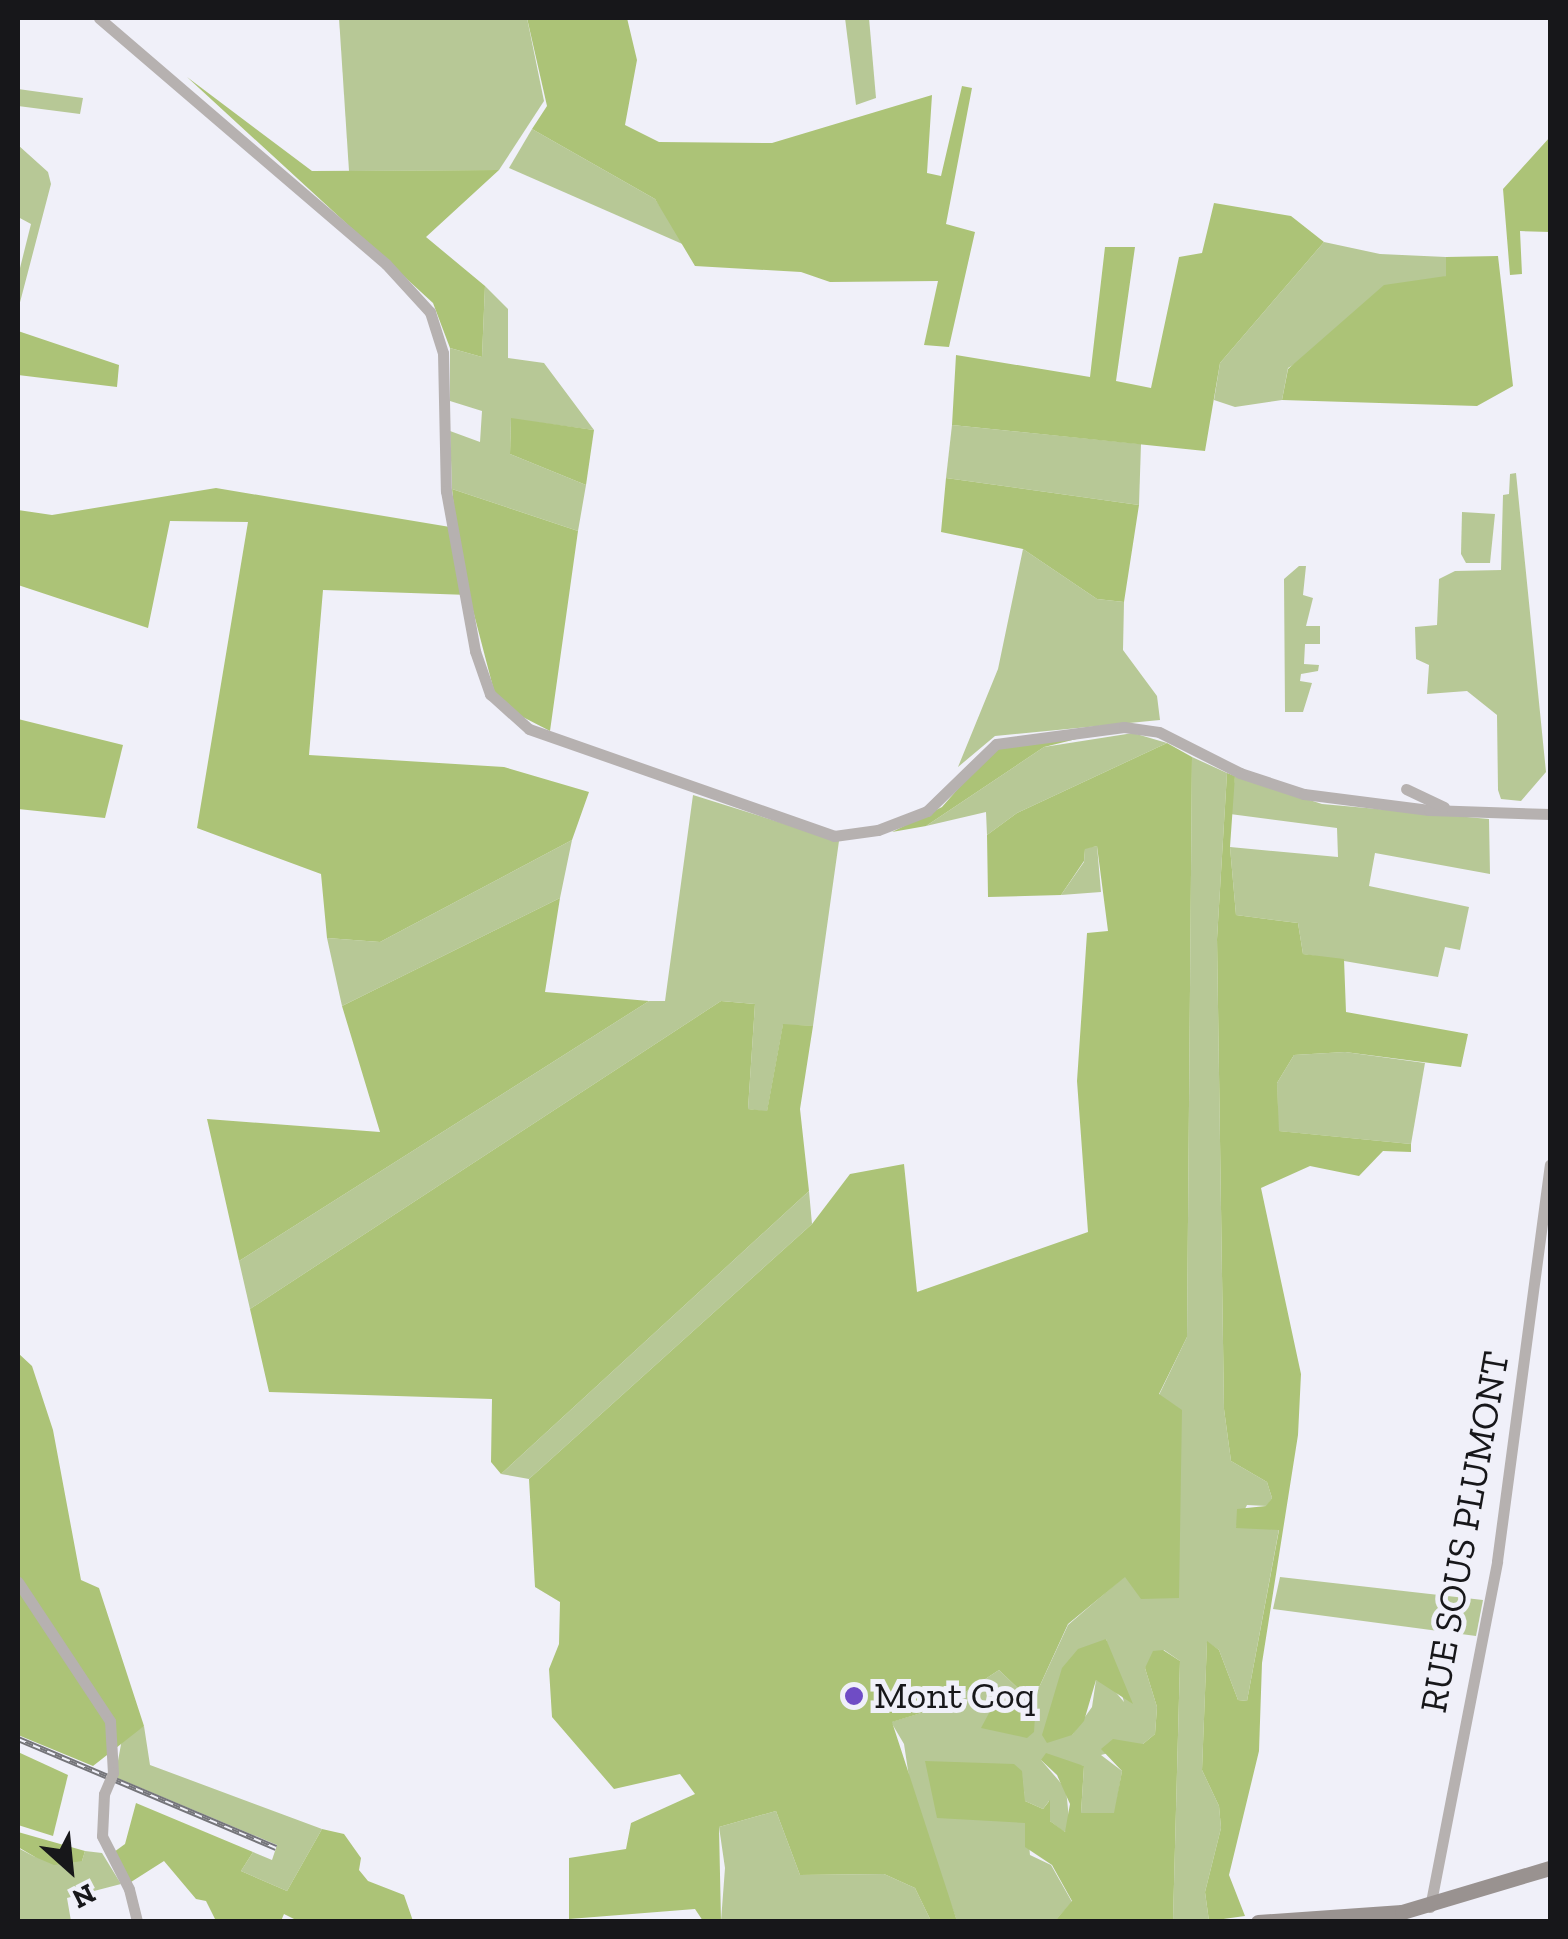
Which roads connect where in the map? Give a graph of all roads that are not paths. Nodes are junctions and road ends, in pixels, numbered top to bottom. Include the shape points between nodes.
1 (100, 18) edge
2 (1406, 788) dead end
3 (1453, 811) junction
4 (1550, 814) edge
5 (1550, 1166) edge
6 (1549, 1196) edge
7 (18, 1582) edge
8 (1550, 1868) edge
9 (1430, 1906) junction
10 (1402, 1917) edge
11 (137, 1922) edge
12 (1258, 1922) edge

1 - 3 street via 396,272 430,312 443,353 446,491 475,651 490,694 529,728 834,836 878,830 927,812 996,744 1124,726 1160,732 1280,788
2 - 3 street
3 - 4 street
5 - 6 street, RUE SOUS PLUMONT
6 - 9 street, RUE SOUS PLUMONT via 1497,1561
7 - 11 street, bridge via 115,1734 102,1836 130,1889
8 - 9 main road
9 - 10 main road
10 - 12 main road

